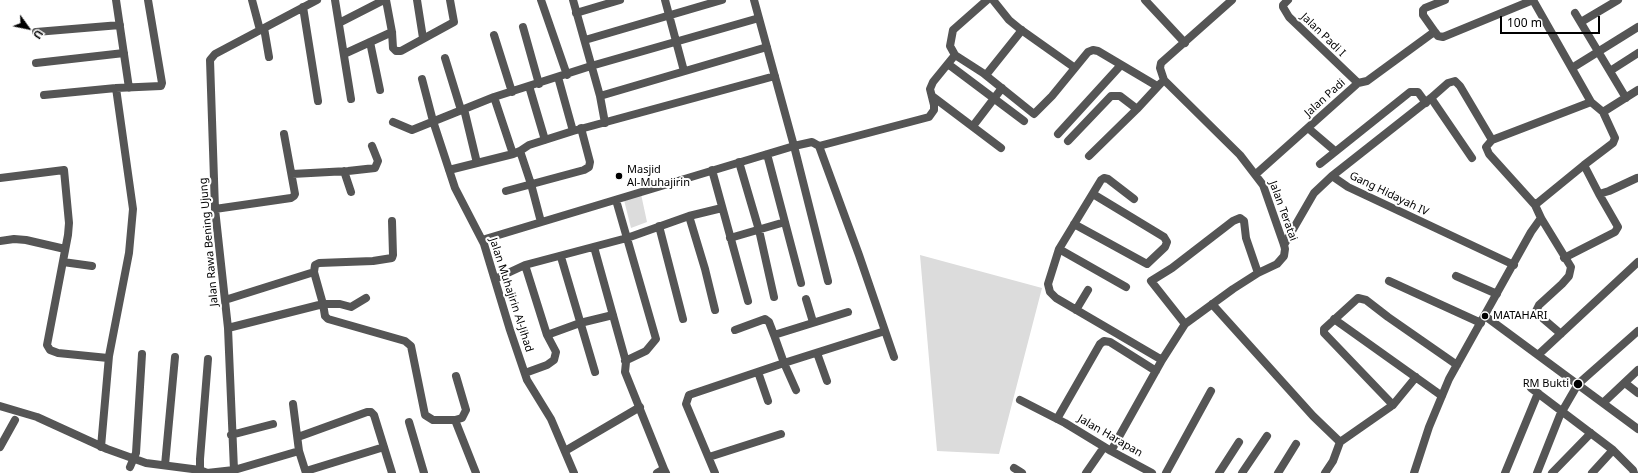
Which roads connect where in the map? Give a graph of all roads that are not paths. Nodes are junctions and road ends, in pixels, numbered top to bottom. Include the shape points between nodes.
1 (116, 0) edge
2 (148, 0) edge
3 (252, 0) edge
4 (317, 0) edge
5 (335, 0) edge
6 (385, 0) edge
7 (417, 0) edge
8 (450, 0) edge
9 (541, 0) edge
10 (572, 0) edge
11 (620, 0) edge
12 (665, 0) edge
13 (722, 0) edge
14 (754, 0) edge
15 (987, 0) edge
16 (993, 0) edge
17 (1145, 0) edge
18 (1232, 0) edge
19 (1288, 0) edge
20 (1445, 0) edge
21 (1533, 0) edge
22 (1618, 0) edge
23 (303, 7) junction
24 (576, 13) junction
25 (1575, 13) dead end
26 (669, 16) junction
27 (759, 18) junction
28 (1581, 22) junction
29 (338, 23) junction
30 (120, 25) junction
31 (523, 27) dead end
32 (1638, 27) edge
33 (262, 29) junction
34 (1022, 30) junction
35 (36, 32) dead end
36 (392, 32) junction
37 (1434, 32) dead end
38 (494, 35) dead end
39 (423, 38) junction
40 (585, 40) junction
41 (370, 42) junction
42 (676, 43) junction
43 (1185, 43) junction
44 (767, 46) junction
45 (1598, 52) junction
46 (124, 53) junction
47 (1638, 53) edge
48 (344, 54) junction
49 (955, 55) junction
50 (269, 57) dead end
51 (445, 58) dead end
52 (36, 63) dead end
53 (948, 64) junction
54 (1121, 65) junction
55 (591, 66) junction
56 (1075, 68) junction
57 (1572, 68) junction
58 (684, 71) junction
59 (1610, 71) junction
60 (986, 75) junction
61 (563, 76) junction
62 (775, 76) junction
63 (422, 79) dead end
64 (1164, 80) junction
65 (1358, 83) junction
66 (539, 84) junction
67 (529, 86) junction
68 (1157, 86) junction
69 (116, 88) junction
70 (130, 88) junction
71 (1002, 88) junction
72 (380, 90) dead end
73 (1638, 90) edge
74 (512, 92) junction
75 (44, 96) dead end
76 (600, 96) junction
77 (932, 96) junction
78 (494, 97) junction
79 (994, 98) junction
80 (1626, 98) junction
81 (351, 99) dead end
82 (318, 101) dead end
83 (1429, 101) junction
84 (1592, 102) junction
85 (1137, 109) junction
86 (462, 110) junction
87 (1603, 112) junction
88 (433, 121) junction
89 (1024, 121) dead end
90 (392, 122) dead end
91 (605, 123) junction
92 (973, 126) junction
93 (582, 128) junction
94 (1308, 128) junction
95 (573, 131) junction
96 (284, 134) dead end
97 (1058, 134) dead end
98 (545, 140) junction
99 (1492, 140) junction
100 (1068, 141) dead end
101 (372, 146) dead end
102 (794, 146) junction
103 (819, 146) junction
104 (1001, 148) dead end
105 (1335, 151) junction
106 (517, 152) junction
107 (767, 154) junction
108 (1089, 156) dead end
109 (1472, 158) dead end
110 (739, 162) junction
111 (477, 163) junction
112 (1320, 164) dead end
113 (1584, 165) junction
114 (449, 170) junction
115 (712, 170) junction
116 (344, 171) junction
117 (292, 174) junction
118 (1256, 174) junction
119 (1332, 176) junction
120 (0, 178) edge
121 (1637, 178) dead end
122 (531, 184) junction
123 (506, 191) dead end
124 (351, 192) dead end
125 (1093, 194) junction
126 (1599, 194) junction
127 (1134, 199) dead end
128 (616, 200) junction
129 (1535, 205) junction
130 (722, 208) junction
131 (215, 209) junction
132 (689, 216) junction
133 (1541, 218) junction
134 (392, 221) dead end
135 (541, 222) junction
136 (785, 222) junction
137 (1074, 224) junction
138 (659, 226) junction
139 (759, 230) junction
140 (627, 238) junction
141 (730, 238) junction
142 (482, 240) junction
143 (0, 241) edge
144 (1284, 244) junction
145 (594, 247) junction
146 (1059, 248) junction
147 (66, 249) junction
148 (561, 257) junction
149 (1564, 258) junction
150 (63, 262) junction
151 (1638, 262) edge
152 (525, 265) junction
153 (1514, 265) junction
154 (92, 266) dead end
155 (314, 272) junction
156 (1258, 273) junction
157 (1456, 276) dead end
158 (495, 279) junction
159 (828, 281) dead end
160 (1388, 281) dead end
161 (801, 283) dead end
162 (1126, 287) dead end
163 (1088, 290) dead end
164 (1498, 294) junction
165 (774, 297) dead end
166 (366, 298) dead end
167 (806, 298) dead end
168 (225, 300) junction
169 (748, 301) dead end
170 (323, 304) junction
171 (1212, 304) junction
172 (715, 310) dead end
173 (1076, 310) junction
174 (848, 312) dead end
175 (612, 315) junction
176 (683, 319) dead end
177 (1334, 319) junction
178 (1483, 320) junction
179 (813, 322) junction
180 (580, 323) junction
181 (1185, 324) junction
182 (228, 328) junction
183 (735, 330) dead end
184 (885, 331) junction
185 (1638, 331) edge
186 (774, 334) junction
187 (1561, 334) junction
188 (547, 335) junction
189 (817, 352) junction
190 (142, 354) dead end
191 (1538, 355) junction
192 (175, 357) dead end
193 (894, 357) dead end
194 (108, 358) junction
195 (208, 359) dead end
196 (1162, 360) junction
197 (625, 361) junction
198 (784, 363) junction
199 (1457, 365) junction
200 (1638, 370) edge
201 (1156, 371) junction
202 (595, 372) dead end
203 (758, 372) junction
204 (525, 373) junction
205 (456, 376) dead end
206 (1416, 377) junction
207 (827, 380) dead end
208 (1624, 383) junction
209 (1578, 384) junction
210 (796, 390) dead end
211 (1210, 390) dead end
212 (1638, 393) edge
213 (1442, 396) junction
214 (1020, 400) dead end
215 (768, 401) dead end
216 (1603, 403) junction
217 (293, 404) dead end
218 (1394, 405) junction
219 (0, 406) edge
220 (640, 407) junction
221 (1562, 411) junction
222 (1058, 419) junction
223 (15, 420) dead end
224 (455, 420) junction
225 (409, 422) dead end
226 (273, 424) dead end
227 (1638, 429) edge
228 (1591, 433) junction
229 (781, 434) dead end
230 (231, 435) junction
231 (1267, 436) dead end
232 (298, 437) junction
233 (1239, 442) dead end
234 (1340, 442) junction
235 (1296, 444) dead end
236 (0, 447) edge
237 (101, 447) junction
238 (384, 447) junction
239 (1107, 449) junction
240 (1613, 450) junction
241 (299, 451) junction
242 (565, 451) junction
243 (709, 457) junction
244 (133, 463) junction
245 (165, 465) junction
246 (1014, 468) dead end
247 (234, 470) junction
248 (205, 472) edge
249 (306, 472) edge
250 (662, 472) edge
251 (392, 473) edge
252 (424, 473) edge
253 (476, 473) edge
254 (574, 473) edge
255 (715, 473) edge
256 (1022, 473) edge
257 (1086, 473) edge
258 (1152, 473) edge
259 (1166, 473) edge
260 (1219, 473) edge
261 (1242, 473) edge
262 (1278, 473) edge
263 (1325, 473) edge
264 (1414, 473) edge
265 (1505, 473) edge
266 (1537, 473) edge
267 (1552, 473) edge
268 (1592, 473) edge
269 (1634, 473) edge

1 - 30 street
2 - 70 street via 162,83 158,87
3 - 33 street
4 - 23 street, Jalan Rawa Bening Ujung
5 - 29 street
6 - 29 street
6 - 36 street
7 - 39 street
8 - 39 street via 454,22
9 - 61 street
10 - 24 street
11 - 24 street
12 - 26 street
13 - 26 street
14 - 27 street
15 - 49 street via 953,30 950,46
16 - 34 street via 1009,20
17 - 43 street
18 - 43 street
19 - 65 street, Jalan Padi I via 1283,7 1289,17
20 - 21 street via 1423,10 1435,32 1443,37
21 - 57 street
22 - 28 street
23 - 33 street, Jalan Rawa Bening Ujung
23 - 82 street
24 - 40 street
25 - 28 street
26 - 40 street
26 - 42 street
27 - 42 street
27 - 44 street
28 - 45 street
29 - 48 street
30 - 35 street
30 - 46 street
31 - 66 street
32 - 45 street
33 - 50 street
33 - 131 street, Jalan Rawa Bening Ujung via 215,54 210,60
34 - 56 street
34 - 60 street
36 - 39 street via 393,48 396,51 401,51
36 - 41 street
37 - 65 street, Jalan Padi via 1367,82
38 - 74 street
40 - 55 street
41 - 48 street
41 - 72 street
42 - 55 street
42 - 58 street
43 - 64 street via 1161,62
44 - 58 street
44 - 62 street
45 - 57 street
45 - 59 street
46 - 52 street
46 - 70 street
47 - 59 street
48 - 81 street
49 - 53 street
49 - 60 street
51 - 86 street
53 - 77 street via 933,82 930,89
53 - 79 street
54 - 56 street via 1093,50 1088,52
54 - 68 street
54 - 97 street
55 - 61 street
55 - 76 street
56 - 71 street via 1034,114
57 - 84 street
58 - 76 street
59 - 80 street
60 - 71 street
61 - 66 street
61 - 95 street
62 - 91 street
62 - 102 street
63 - 88 street, Jalan Muhajirin Al-Jihad
64 - 68 street
64 - 118 street, Jalan Teratai via 1212,126
65 - 94 street, Jalan Padi
66 - 67 street
67 - 74 street
67 - 98 street
68 - 85 street
69 - 70 street
69 - 75 street
69 - 194 street via 133,209 129,253
71 - 79 street
73 - 80 street
74 - 78 street
76 - 91 street
77 - 92 street
77 - 103 street via 934,110 929,117
78 - 86 street
78 - 106 street
79 - 89 street
79 - 92 street
80 - 87 street
83 - 99 street via 1448,83 1454,81 1460,86
83 - 105 street via 1418,92 1410,92
83 - 109 street
83 - 119 street
84 - 87 street
84 - 99 street
85 - 100 street via 1120,96 1111,96
85 - 108 street
86 - 88 street
86 - 111 street
87 - 113 street via 1616,138
88 - 90 street via 412,130
88 - 114 street, Jalan Muhajirin Al-Jihad
91 - 93 street
92 - 104 street
93 - 95 street
93 - 122 street via 589,167
94 - 105 street
94 - 118 street, Jalan Padi
95 - 98 street
96 - 117 street
98 - 106 street
99 - 129 street via 1486,147 1488,154
101 - 116 street via 378,161 375,168
102 - 103 street via 812,142
102 - 107 street
102 - 159 street
103 - 184 street
105 - 112 street
106 - 111 street
106 - 122 street
107 - 110 street
107 - 136 street
110 - 115 street
110 - 139 street
111 - 114 street
113 - 126 street
113 - 129 street
114 - 142 street, Jalan Muhajirin Al-Jihad via 454,188
115 - 128 street
115 - 130 street
116 - 117 street
116 - 124 street
117 - 131 street via 295,194 291,198
118 - 144 street, Jalan Teratai via 1263,185
119 - 144 street, Gang Hidayah IV via 1314,193
119 - 153 street, Gang Hidayah IV via 1348,187
120 - 147 street via 64,170 69,223
121 - 126 street
122 - 123 street
122 - 135 street
125 - 127 street via 1104,178
125 - 137 street
125 - 137 street via 1164,237 1167,242 1165,247 1147,264
126 - 149 street via 1618,227 1615,232
128 - 135 street
128 - 140 street
129 - 133 street
130 - 132 street
130 - 141 street
131 - 168 street, Jalan Rawa Bening Ujung
132 - 138 street
132 - 172 street
133 - 149 street
133 - 153 street
134 - 155 street via 392,258 318,263
135 - 142 street
136 - 139 street
136 - 161 street
137 - 146 street
138 - 140 street
138 - 176 street
139 - 141 street
139 - 165 street
140 - 145 street
140 - 197 street via 656,339 646,351
141 - 169 street
142 - 158 street, Jalan Muhajirin Al-Jihad
143 - 147 street via 26,240
144 - 156 street, Jalan Teratai via 1284,256 1277,264
145 - 148 street
145 - 175 street
146 - 162 street
146 - 173 street via 1048,284 1050,292
147 - 150 street
148 - 152 street
148 - 180 street
149 - 187 street via 1571,267 1569,276 1539,305 1536,312
150 - 154 street
150 - 194 street via 48,348 58,353
151 - 187 street
152 - 158 street
152 - 188 street
153 - 164 street
155 - 168 street
155 - 170 street
156 - 171 street, Jalan Teratai
156 - 181 street via 1246,238 1244,221 1240,218 1151,281
157 - 164 street
158 - 204 street, Jalan Muhajirin Al-Jihad
160 - 178 street
163 - 173 street
164 - 178 street
166 - 170 street via 351,307
167 - 179 street
168 - 182 street, Jalan Rawa Bening Ujung
170 - 182 street
170 - 224 street via 328,319 405,341 413,353 425,415 433,420
171 - 181 street, Jalan Teratai
171 - 234 street via 1313,416
173 - 196 street
174 - 179 street
175 - 180 street
175 - 197 street
177 - 199 street via 1358,298 1363,298
177 - 206 street
177 - 218 street via 1324,328 1327,338
178 - 191 street
178 - 199 street
179 - 186 street
180 - 188 street
180 - 202 street
181 - 196 street, Jalan Teratai
182 - 230 street, Jalan Rawa Bening Ujung
183 - 186 street via 765,318
184 - 189 street
184 - 193 street
185 - 209 street
186 - 198 street
187 - 191 street
188 - 204 street via 556,352 554,360
189 - 198 street
189 - 207 street
190 - 244 street
191 - 209 street
192 - 245 street
194 - 237 street
195 - 248 street via 200,459
196 - 201 street, Jalan Teratai
197 - 220 street via 625,372
198 - 203 street
198 - 210 street
199 - 213 street
200 - 208 street
201 - 222 street via 1110,342 1104,341
201 - 239 street, Jalan Teratai
203 - 215 street
203 - 243 street via 689,395 686,399
204 - 242 street, Jalan Muhajirin Al-Jihad via 551,419
205 - 224 street via 466,410 462,418
206 - 213 street
206 - 218 street
208 - 212 street
208 - 216 street
209 - 216 street
209 - 221 street
211 - 259 street
213 - 264 street
214 - 222 street, Jalan Harapan
216 - 227 street
217 - 232 street
218 - 234 street
219 - 237 street via 37,418
220 - 242 street
220 - 250 street
221 - 228 street
221 - 265 street via 1535,390
221 - 266 street
222 - 239 street, Jalan Harapan
223 - 236 street
224 - 253 street
225 - 252 street
226 - 230 street
228 - 240 street
228 - 267 street
229 - 243 street
230 - 247 street, Jalan Rawa Bening Ujung
231 - 261 street
232 - 238 street via 371,412
232 - 241 street
233 - 260 street
234 - 263 street
235 - 262 street
237 - 244 street
238 - 249 street
238 - 251 street
239 - 257 street, Jalan Teratai
239 - 258 street, Jalan Harapan
240 - 268 street
240 - 269 street
241 - 247 street
241 - 249 street
242 - 254 street, Jalan Muhajirin Al-Jihad
243 - 255 street
244 - 245 street
245 - 248 street
246 - 256 street
247 - 248 street

